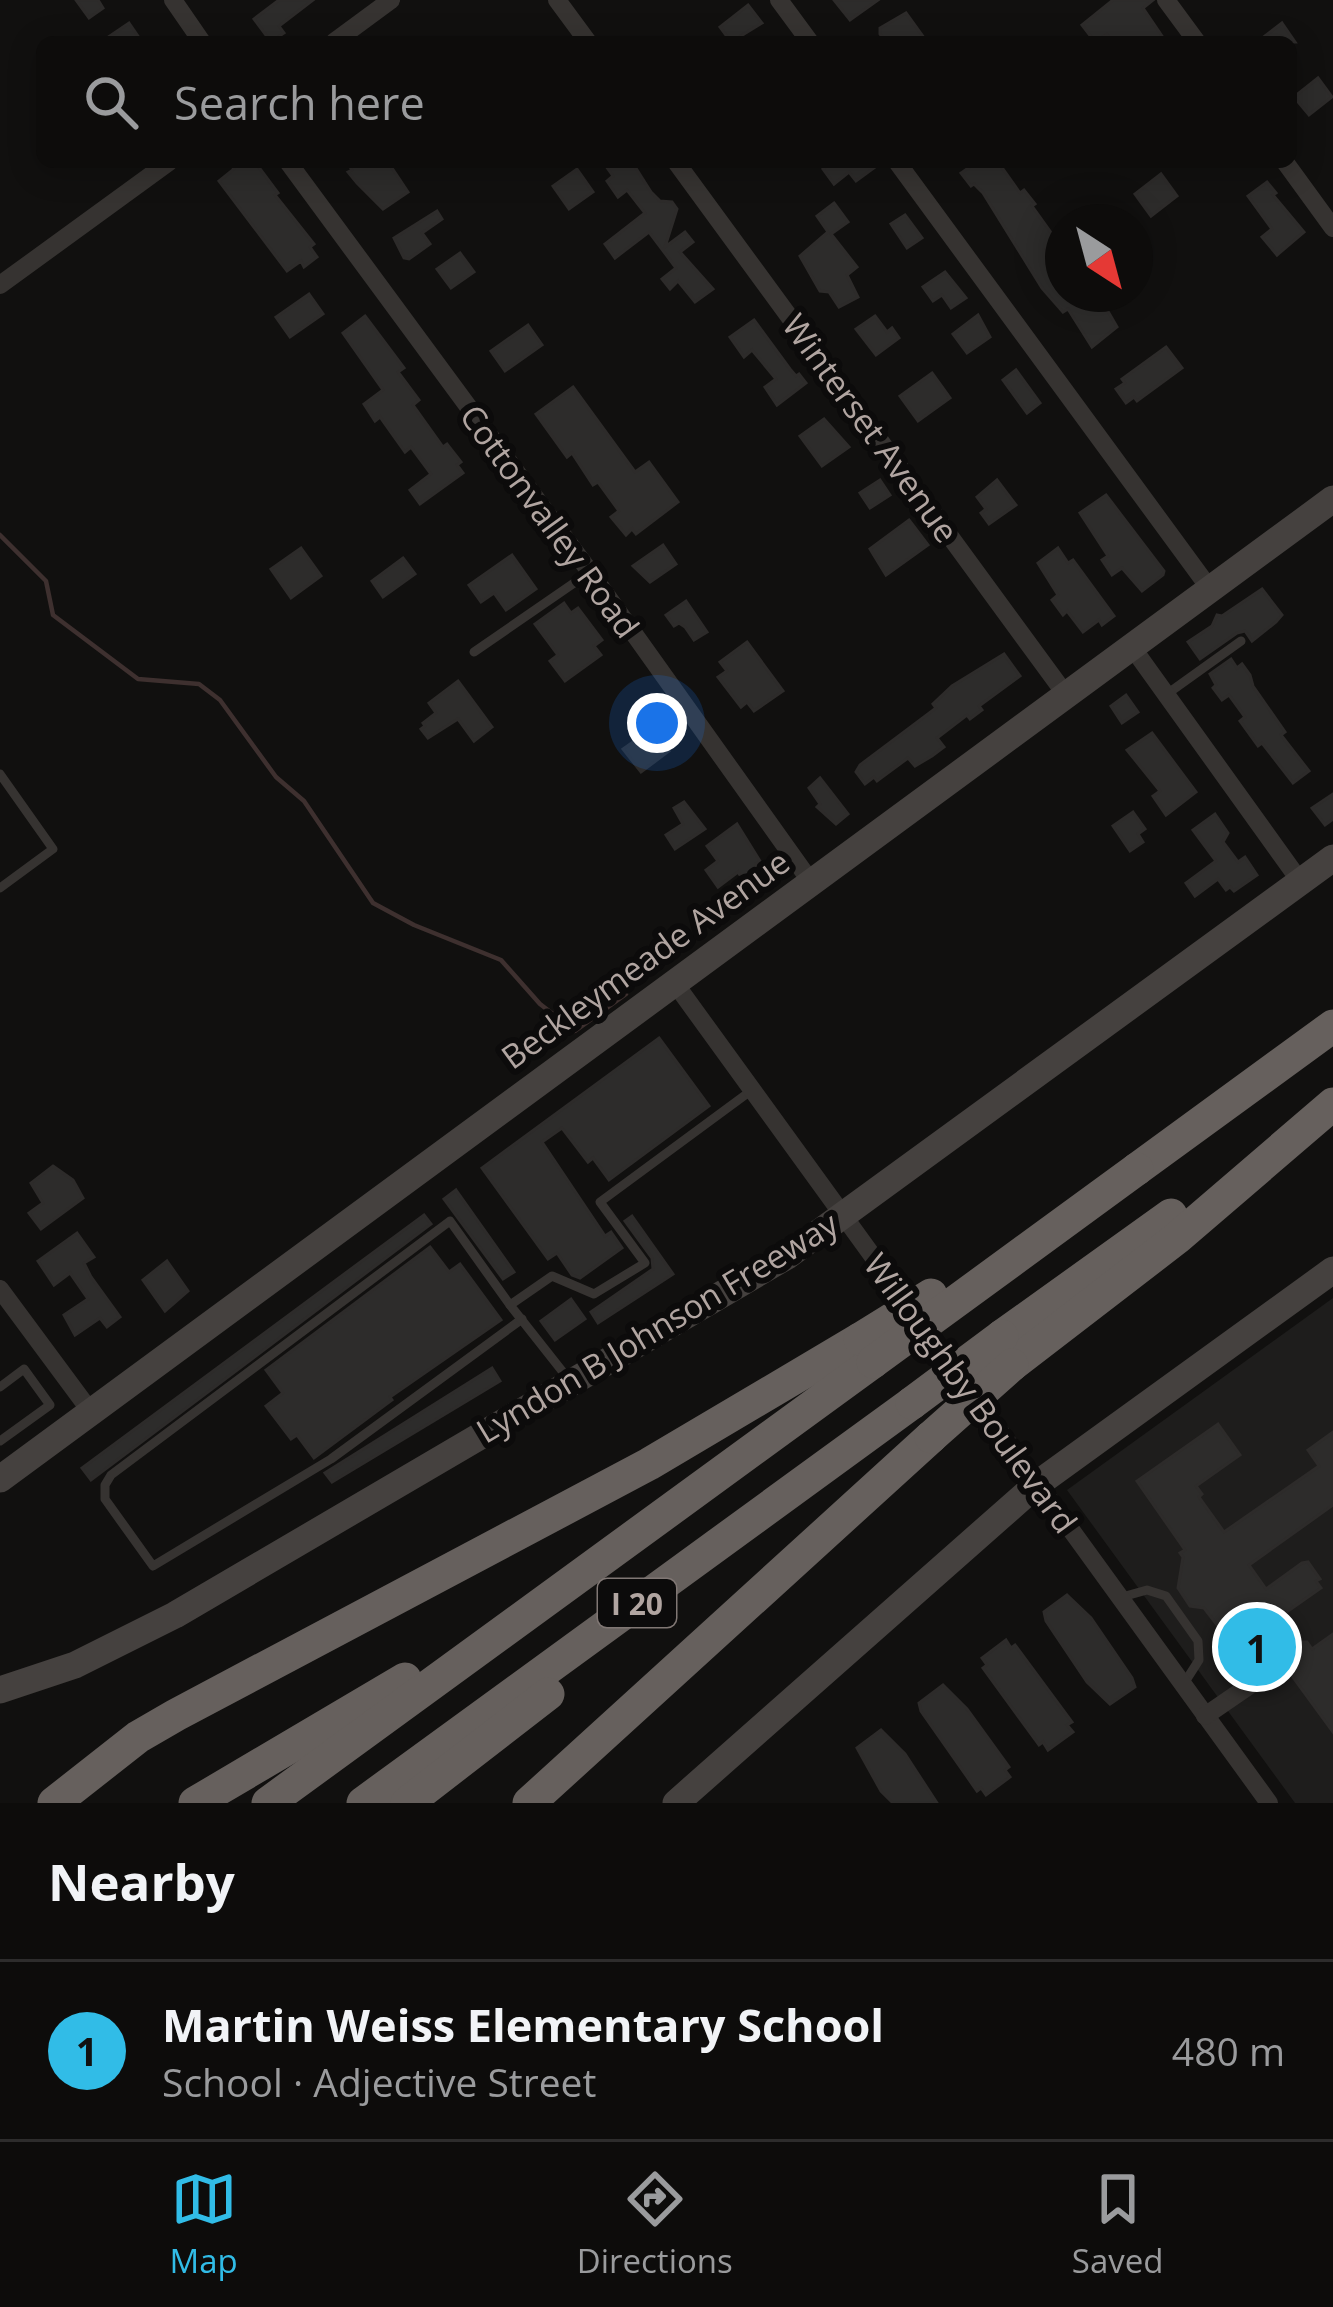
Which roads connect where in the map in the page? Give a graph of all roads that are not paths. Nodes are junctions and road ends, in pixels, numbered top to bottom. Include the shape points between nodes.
1 (173, 0) edge
2 (391, 0) edge
3 (557, 0) edge
4 (779, 0) edge
5 (1166, 0) edge
6 (198, 36) edge
7 (342, 36) edge
8 (584, 36) edge
9 (806, 36) edge
10 (1193, 36) edge
11 (161, 168) edge
12 (292, 168) edge
13 (680, 168) edge
14 (902, 168) edge
15 (1289, 168) edge
16 (1333, 228) edge
17 (0, 285) edge
18 (1333, 499) edge
19 (590, 572) junction
20 (1210, 589) junction
21 (1241, 641) dead end
22 (1132, 646) junction
23 (474, 652) dead end
24 (1166, 694) junction
25 (1066, 695) junction
26 (0, 774) edge
27 (1333, 858) edge
28 (1300, 881) junction
29 (811, 882) junction
30 (0, 888) edge
31 (674, 982) junction
32 (1333, 1026) edge
33 (752, 1090) junction
34 (1333, 1101) edge
35 (843, 1214) junction
36 (1333, 1270) edge
37 (0, 1289) edge
38 (510, 1304) junction
39 (521, 1319) junction
40 (867, 1351) junction
41 (1007, 1351) junction
42 (63, 1375) junction
43 (571, 1382) junction
44 (0, 1388) edge
45 (40, 1392) junction
46 (92, 1412) junction
47 (0, 1441) edge
48 (844, 1452) junction
49 (0, 1479) edge
50 (1036, 1485) junction
51 (575, 1578) junction
52 (1119, 1598) junction
53 (1253, 1683) dead end
54 (1183, 1685) junction
55 (0, 1690) edge
56 (1205, 1715) junction
57 (54, 1803) edge
58 (195, 1803) edge
59 (268, 1803) edge
60 (363, 1803) edge
61 (406, 1803) edge
62 (529, 1803) edge
63 (676, 1803) edge
64 (1269, 1803) edge

1 - 6 street
2 - 7 street
3 - 8 street
4 - 9 street
5 - 10 street
11 - 17 street
12 - 19 street, Cottonvalley Road
13 - 25 street, Winterset Avenue
14 - 20 street
15 - 16 street
18 - 20 main road, Beckleymeade Avenue
19 - 23 lane
19 - 29 street, Cottonvalley Road
20 - 22 main road, Beckleymeade Avenue
21 - 24 lane
22 - 24 street
22 - 25 main road, Beckleymeade Avenue
24 - 28 street
25 - 29 main road, Beckleymeade Avenue
26 - 30 lane via 53,849
27 - 28 main road, Lyndon B Johnson Freeway
28 - 35 main road, Lyndon B Johnson Freeway
29 - 31 main road, Beckleymeade Avenue
31 - 33 street, Willoughby Boulevard
31 - 46 main road, Beckleymeade Avenue
32 - 40 highway, bridge
33 - 35 street, Willoughby Boulevard
33 - 38 lane via 600,1202 645,1263 594,1294 552,1276
34 - 41 highway, I 20
35 - 43 main road, Lyndon B Johnson Freeway via 787,1256
35 - 50 street, Willoughby Boulevard
36 - 50 main road
37 - 42 street
38 - 39 lane
38 - 39 lane via 450,1221 111,1474 105,1499 153,1566 331,1459
39 - 43 lane
40 - 51 highway, I 20
40 - 57 highway via 138,1737
41 - 48 highway, I 20, bridge via 912,1402
41 - 62 highway, bridge via 931,1437
42 - 45 lane
42 - 46 street
43 - 55 main road, Lyndon B Johnson Freeway via 175,1615 75,1665
44 - 45 lane via 24,1369
45 - 47 lane via 50,1405
46 - 49 main road, Beckleymeade Avenue
48 - 60 highway, I 20
48 - 61 highway
50 - 52 street, Willoughby Boulevard
50 - 63 main road
51 - 58 highway
51 - 59 highway, I 20
52 - 54 street, Willoughby Boulevard
52 - 54 lane via 1147,1590 1166,1596 1200,1648
53 - 56 street
54 - 56 street, Willoughby Boulevard
56 - 64 street, Willoughby Boulevard

